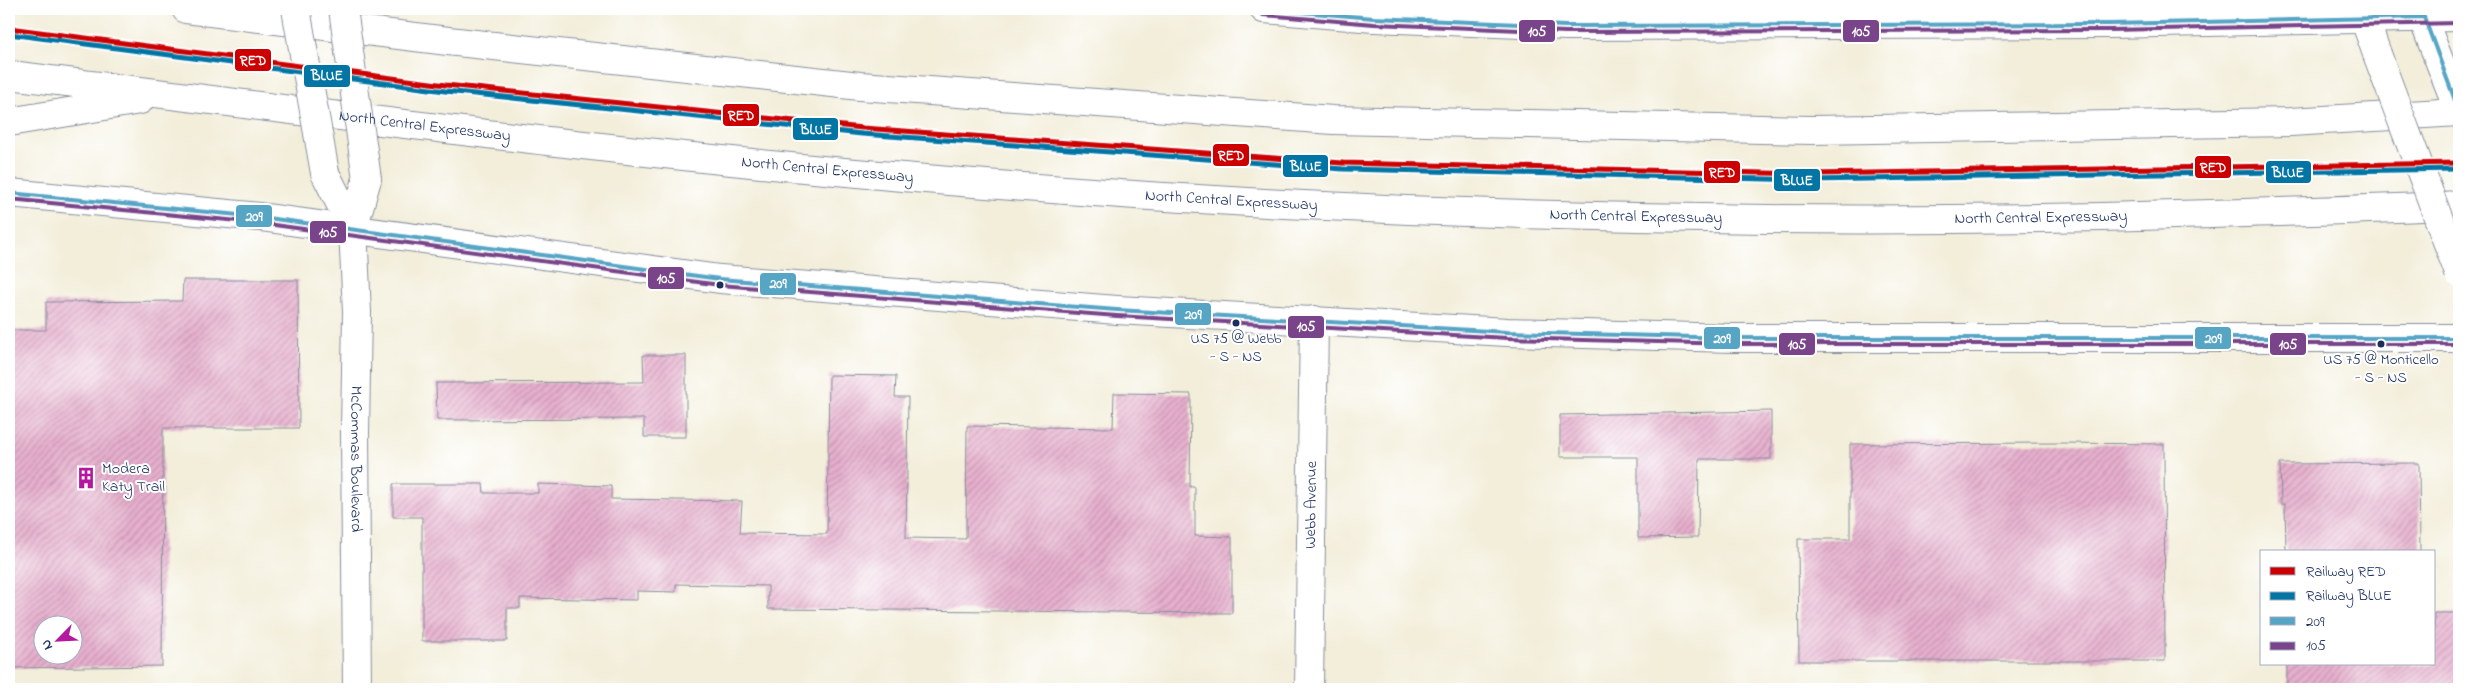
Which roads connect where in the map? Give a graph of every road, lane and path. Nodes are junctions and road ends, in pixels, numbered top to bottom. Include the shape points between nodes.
1 (186, 9) edge
2 (296, 9) edge
3 (343, 9) edge
4 (1264, 9) edge
5 (2421, 13) edge
6 (2362, 14) edge
7 (2459, 17) edge
8 (9, 75) edge
9 (172, 95) junction
10 (2459, 111) edge
11 (9, 122) edge
12 (9, 193) edge
13 (2459, 205) edge
14 (2419, 208) junction
15 (2459, 223) edge
16 (353, 229) junction
17 (2459, 273) edge
18 (1314, 320) junction
19 (2459, 338) edge
20 (357, 689) edge
21 (1309, 689) edge

1 - 10 main road via 860,86 1334,120 1812,130 2290,122
2 - 16 main road, McCommas Boulevard, bridge via 325,173
3 - 16 main road, McCommas Boulevard, bridge via 367,179
4 - 6 main road via 1374,18 1566,26 2109,24
5 - 6 main road
5 - 7 main road
5 - 10 main road
6 - 17 main road, bridge
8 - 9 main road, North Central Expressway
9 - 11 main road
9 - 14 main road, North Central Expressway via 635,151 869,174 1118,194 1365,208 1712,219 2069,218
12 - 16 main road
13 - 14 main road, North Central Expressway
14 - 15 main road
16 - 18 main road via 720,279 1108,309
16 - 20 main road, McCommas Boulevard via 357,312 354,431
18 - 19 main road via 1507,332 1724,338
18 - 21 main road, Webb Avenue

